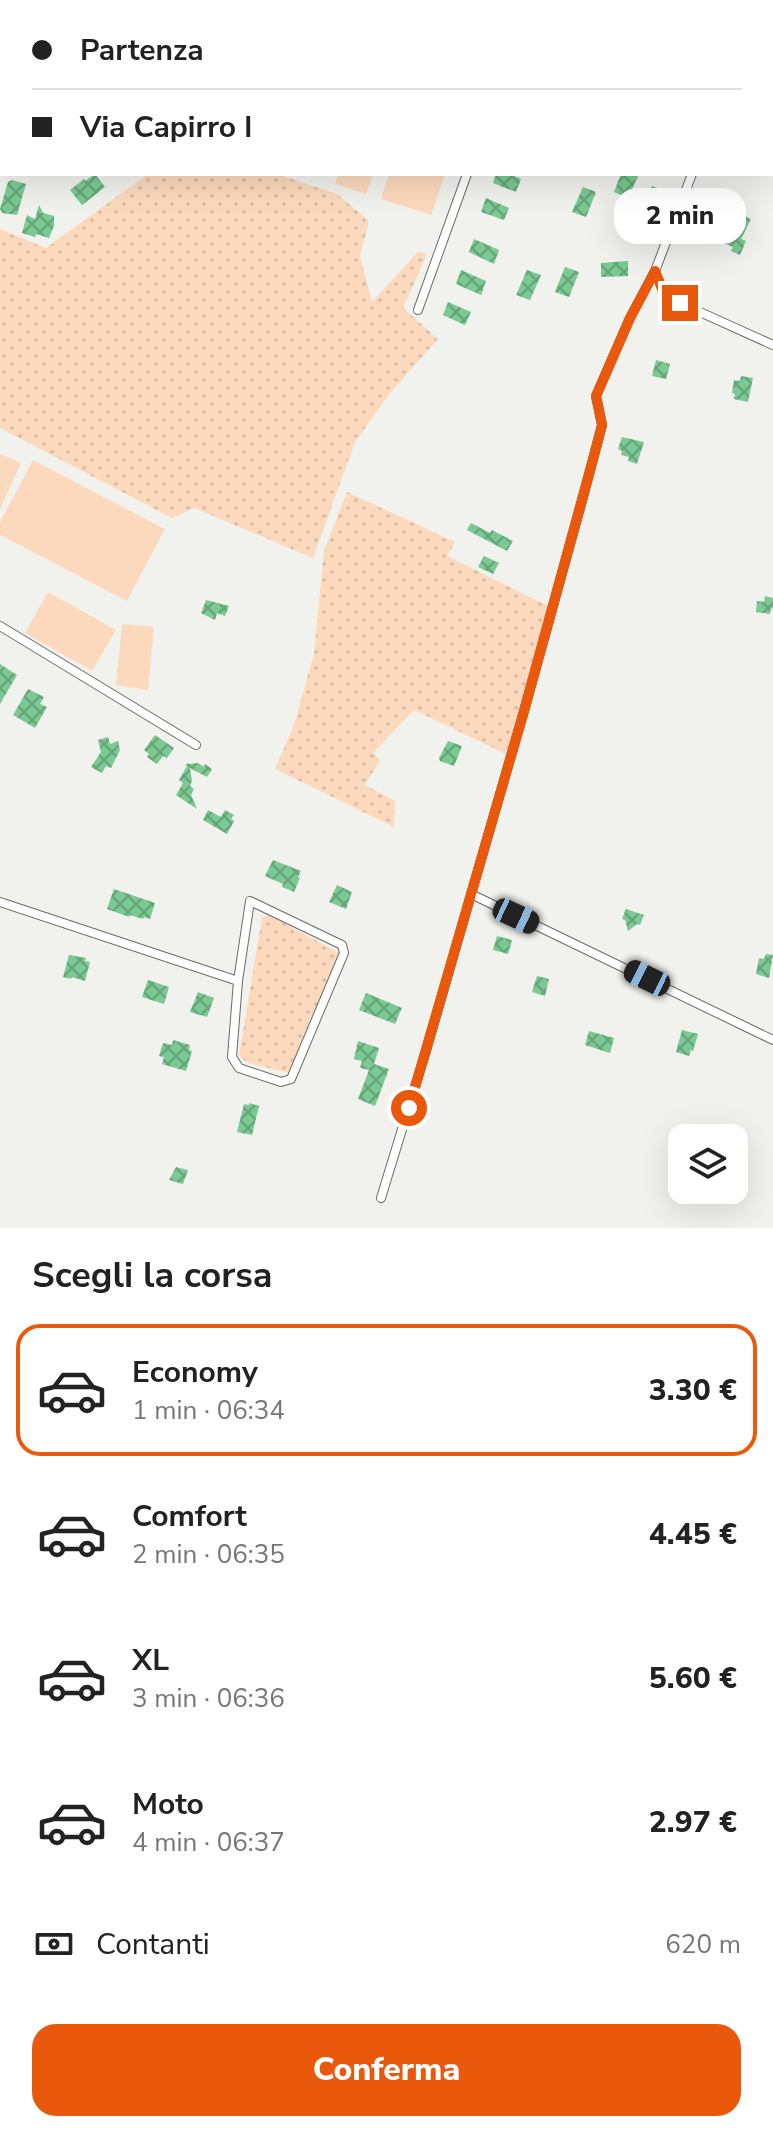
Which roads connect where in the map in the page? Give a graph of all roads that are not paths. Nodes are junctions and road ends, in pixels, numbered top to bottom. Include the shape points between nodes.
1 (466, 176) edge
2 (691, 176) edge
3 (655, 271) junction
4 (418, 310) dead end
5 (773, 345) edge
6 (0, 626) edge
7 (196, 745) dead end
8 (471, 894) junction
9 (0, 902) edge
10 (238, 981) junction
11 (773, 1040) edge
12 (381, 1198) dead end

1 - 4 street
2 - 3 street
3 - 5 street via 663,291 680,303
3 - 8 street via 596,396 602,425
6 - 7 street
8 - 11 street
8 - 12 street
9 - 10 street
10 - 10 street via 250,901 342,945 344,953 291,1079 281,1082 239,1068 232,1057

